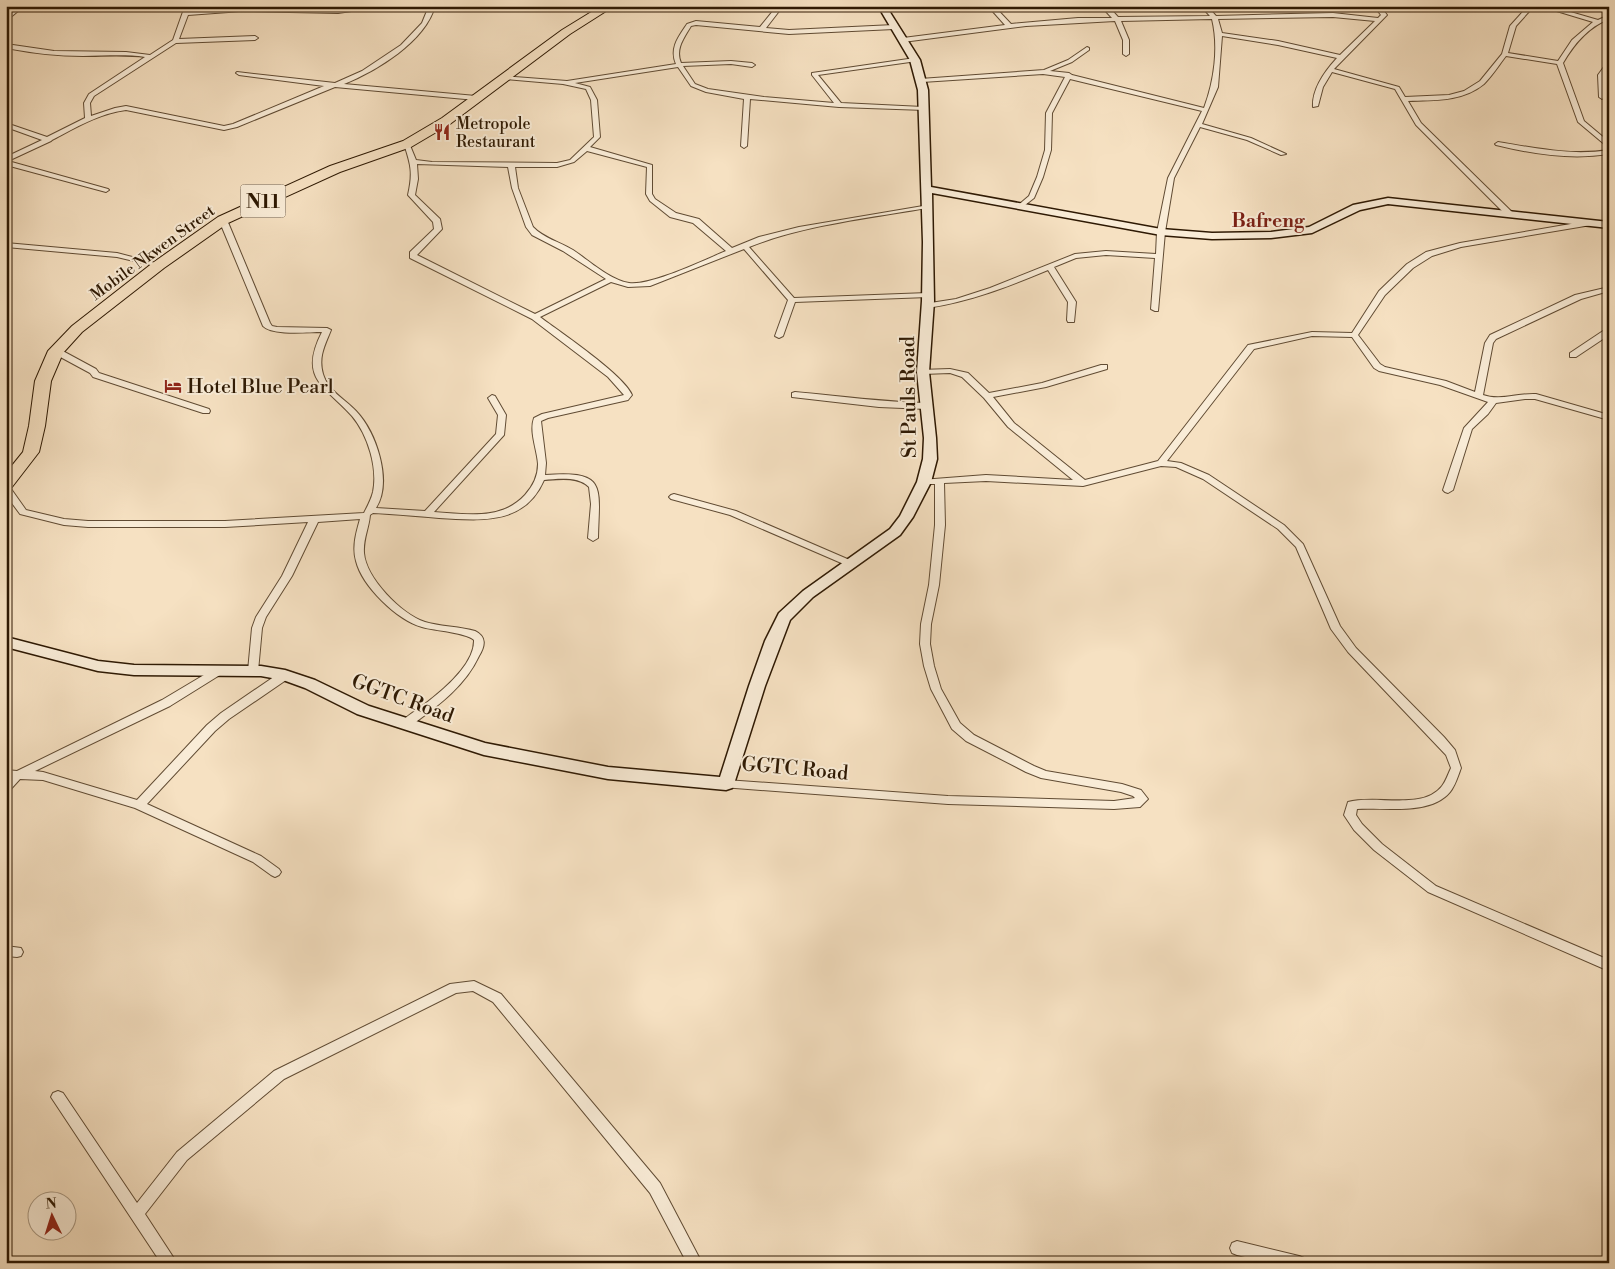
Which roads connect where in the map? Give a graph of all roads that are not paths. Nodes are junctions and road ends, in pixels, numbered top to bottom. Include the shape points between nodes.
1 (21, 6) edge
2 (188, 6) edge
3 (382, 6) edge
4 (432, 6) edge
5 (609, 6) edge
6 (780, 6) edge
7 (882, 6) edge
8 (991, 6) edge
9 (1104, 6) edge
10 (1204, 6) edge
11 (1333, 6) edge
12 (1377, 6) edge
13 (1531, 6) edge
14 (1543, 6) edge
15 (369, 7) edge
16 (326, 8) edge
17 (184, 14) junction
18 (1347, 16) junction
19 (1609, 17) edge
20 (1215, 18) junction
21 (6, 19) edge
22 (1117, 20) junction
23 (1379, 20) junction
24 (1596, 21) junction
25 (894, 26) junction
26 (1009, 26) junction
27 (761, 30) junction
28 (1219, 34) junction
29 (255, 38) dead end
30 (903, 40) junction
31 (175, 41) junction
32 (6, 46) edge
33 (1088, 49) dead end
34 (1126, 54) dead end
35 (1504, 54) junction
36 (152, 57) junction
37 (1342, 57) junction
38 (915, 60) junction
39 (1609, 62) edge
40 (1560, 63) junction
41 (752, 65) dead end
42 (679, 66) junction
43 (1332, 70) junction
44 (1043, 72) junction
45 (239, 73) dead end
46 (1069, 75) junction
47 (504, 76) junction
48 (922, 80) junction
49 (563, 82) junction
50 (338, 85) junction
51 (1602, 97) dead end
52 (476, 98) junction
53 (747, 98) junction
54 (1403, 99) junction
55 (838, 103) junction
56 (1315, 106) dead end
57 (924, 109) junction
58 (1206, 110) junction
59 (88, 118) junction
60 (6, 125) edge
61 (1199, 125) junction
62 (49, 140) junction
63 (407, 144) junction
64 (1498, 144) dead end
65 (744, 146) dead end
66 (1609, 146) edge
67 (585, 148) junction
68 (1609, 152) edge
69 (1283, 154) dead end
70 (6, 162) edge
71 (413, 162) junction
72 (511, 164) junction
73 (927, 189) junction
74 (106, 190) dead end
75 (927, 206) junction
76 (1020, 208) junction
77 (1510, 214) junction
78 (223, 220) junction
79 (1588, 223) junction
80 (1609, 225) edge
81 (1161, 232) junction
82 (6, 245) edge
83 (744, 246) junction
84 (731, 251) junction
85 (1159, 256) junction
86 (158, 265) junction
87 (1050, 266) junction
88 (612, 279) junction
89 (1609, 290) edge
90 (792, 300) junction
91 (928, 300) junction
92 (1155, 309) dead end
93 (535, 317) junction
94 (1071, 320) dead end
95 (1609, 331) edge
96 (1354, 335) junction
97 (780, 336) dead end
98 (56, 351) junction
99 (1573, 355) dead end
100 (1104, 367) dead end
101 (923, 372) junction
102 (795, 395) dead end
103 (1479, 395) junction
104 (987, 396) junction
105 (492, 398) dead end
106 (1493, 401) junction
107 (927, 406) junction
108 (206, 410) dead end
109 (1609, 418) edge
110 (1162, 463) junction
111 (541, 478) junction
112 (6, 482) edge
113 (924, 482) junction
114 (939, 482) junction
115 (1082, 483) junction
116 (6, 488) edge
117 (1448, 490) dead end
118 (674, 497) dead end
119 (368, 513) junction
120 (427, 514) junction
121 (314, 520) junction
122 (593, 538) dead end
123 (849, 562) junction
124 (6, 642) edge
125 (219, 670) junction
126 (253, 671) junction
127 (285, 675) junction
128 (405, 724) junction
129 (11, 775) edge
130 (726, 784) junction
131 (6, 787) edge
132 (139, 805) junction
133 (275, 872) dead end
134 (1609, 966) edge
135 (58, 1096) dead end
136 (136, 1214) junction
137 (1237, 1248) dead end
138 (170, 1263) edge
139 (695, 1263) edge
140 (1299, 1263) edge

1 - 21 street
2 - 17 street
3 - 15 street
4 - 50 street via 428,18 415,35 363,73
5 - 47 highway, Mobile Nkwen Street / N11
6 - 27 street
7 - 25 street, St Pauls Road
8 - 26 street
9 - 22 street
10 - 20 street
11 - 18 street
12 - 23 street via 1384,15
13 - 35 street via 1513,26
14 - 24 street
15 - 16 street
16 - 17 street via 242,9
17 - 31 street
18 - 20 street
18 - 23 street
19 - 24 street
20 - 22 street
20 - 28 street
22 - 26 street
22 - 34 street via 1125,37
23 - 37 street
24 - 40 street via 1576,40
25 - 27 street via 808,32
25 - 30 street, St Pauls Road
26 - 30 street
27 - 42 street via 702,23 689,25 675,51
28 - 37 street
28 - 58 street via 1215,87
29 - 31 street
30 - 38 street, St Pauls Road
31 - 36 street
32 - 36 street
33 - 44 street
35 - 40 street
35 - 54 street via 1482,82 1466,92 1449,97
36 - 59 street via 91,95 87,103
37 - 43 street
38 - 48 street, St Pauls Road
38 - 55 street via 814,74
39 - 51 street via 1601,75
40 - 66 street via 1581,122
41 - 42 street via 736,62
42 - 49 street
42 - 53 street via 694,86
43 - 54 street via 1397,88
43 - 56 street via 1320,87
44 - 46 street
44 - 48 street
45 - 50 street
46 - 58 street
46 - 76 street via 1049,113 1046,157 1040,177 1032,197
47 - 49 street
47 - 52 highway, Mobile Nkwen Street / N11
48 - 57 street, St Pauls Road
49 - 67 street via 588,88 594,100 598,133
50 - 52 street
50 - 59 street via 224,128 126,108
52 - 63 highway, Mobile Nkwen Street / N11 via 446,122
53 - 55 street
53 - 65 street
54 - 77 street via 1418,124
55 - 57 street
57 - 73 street, St Pauls Road
58 - 61 street
59 - 62 street
60 - 62 street
61 - 69 street via 1249,139
61 - 81 street via 1170,178
62 - 70 street
63 - 71 street
63 - 78 highway, Mobile Nkwen Street / N11 via 279,193
64 - 68 street via 1567,155 1593,156
67 - 72 street via 572,161 557,165
67 - 84 street via 650,166 649,194 652,200 673,215 696,221
70 - 74 street
71 - 72 street
71 - 93 street via 416,179 411,195 437,222 438,229 413,256
72 - 88 street via 515,188 535,234 566,249
73 - 75 street, St Pauls Road
73 - 76 street
75 - 83 street via 799,229
75 - 91 street, St Pauls Road
76 - 81 street
77 - 79 street
77 - 81 street via 1388,201 1357,207 1312,230 1296,233 1212,236
78 - 86 highway, Mobile Nkwen Street / N11
78 - 119 street via 266,324 277,329 327,330 318,349 319,375 359,419 374,453 378,492
79 - 80 street
79 - 96 street via 1460,245 1428,254 1382,293
81 - 85 street
82 - 86 street via 117,255
83 - 84 street
83 - 90 street
84 - 88 street via 650,284 628,285
85 - 87 street via 1089,254
85 - 92 street
86 - 98 highway, Mobile Nkwen Street / N11 via 77,329
87 - 91 street via 957,301
87 - 94 street via 1072,302
88 - 93 street
89 - 103 street via 1578,297 1494,336 1489,343
90 - 91 street
90 - 97 street
91 - 101 street, St Pauls Road
93 - 111 street via 611,375 628,392 625,398 536,420
95 - 99 street
96 - 103 street via 1382,369
96 - 110 street via 1312,334 1251,347
98 - 108 street via 96,375
98 - 112 highway, Mobile Nkwen Street / N11 via 43,381 31,452
100 - 104 street via 1043,385
101 - 104 street via 950,371 965,375
101 - 107 street, St Pauls Road
102 - 107 street
103 - 106 street
104 - 115 street via 1011,425
105 - 120 street via 502,416 500,435
106 - 109 street via 1536,397
106 - 117 street via 1468,428
107 - 113 street, St Pauls Road via 930,459
110 - 115 street
110 - 134 street via 1178,465 1206,477 1281,527 1300,546 1335,627 1352,650 1451,753 1456,768 1445,790 1430,802 1352,805 1350,814 1358,827 1432,889
111 - 120 street via 528,497 507,512 488,517
111 - 122 street via 571,476 590,482 595,495
113 - 114 street
113 - 123 street, St Pauls Road via 895,532
114 - 115 street via 986,478
114 - 130 street, GGTC Road via 940,525 925,644 936,689 956,726 970,738 1030,770 1122,788 1137,793 1142,799 1136,804 948,800
116 - 121 street via 23,512 64,522 225,524
118 - 123 street via 733,513
119 - 120 street
119 - 121 street
119 - 128 street via 359,534 358,553 363,572 371,583 402,614 415,622 471,633 479,640 471,667 460,681
121 - 126 street via 287,576 256,628
123 - 130 street, St Pauls Road via 784,617 756,686
124 - 125 street, GGTC Road via 98,666 134,670
125 - 126 street, GGTC Road
125 - 129 street via 166,703
126 - 127 street, GGTC Road
127 - 128 street, GGTC Road via 363,710
127 - 132 street via 210,728
128 - 130 street, GGTC Road via 484,749 608,773
129 - 131 street
129 - 132 street via 42,776
132 - 133 street via 257,859
135 - 136 street
136 - 138 street
136 - 139 street via 182,1156 279,1075 454,988 474,986 497,998 654,1188
137 - 140 street

